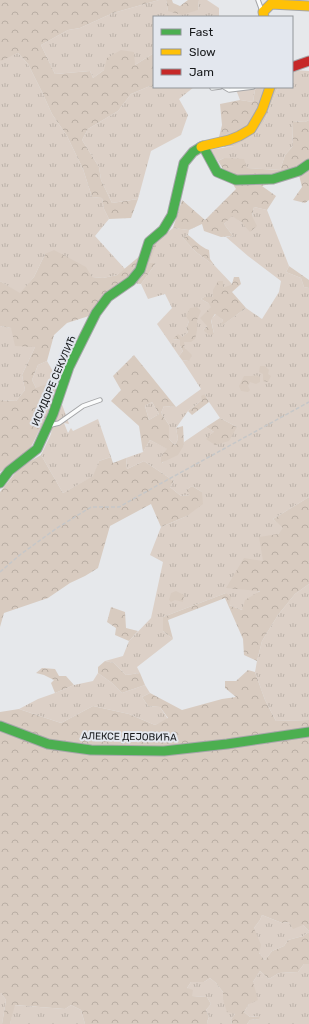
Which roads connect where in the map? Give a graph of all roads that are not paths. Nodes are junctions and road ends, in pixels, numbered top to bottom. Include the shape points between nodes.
1 (258, 0) edge
2 (309, 6) edge
3 (263, 15) edge
4 (309, 61) edge
5 (293, 67) edge
6 (226, 88) edge
7 (245, 88) edge
8 (270, 88) edge
9 (203, 146) junction
10 (309, 164) edge
11 (100, 400) dead end
12 (48, 426) junction
13 (0, 483) edge
14 (0, 726) edge
15 (309, 732) edge

1 - 3 lane
2 - 3 street via 271,4
4 - 5 street
6 - 7 lane
8 - 9 street, ИСИДОРЕ СЕКУЛИЋ via 262,110 251,129 229,140
9 - 10 street via 217,172 236,180 273,179 299,171
9 - 12 street, ИСИДОРЕ СЕКУЛИЋ via 193,152 184,163 172,215 162,230 149,242 140,270 131,281 108,297 96,313 69,367
11 - 12 lane via 83,406 59,423
12 - 13 street, ИСИДОРЕ СЕКУЛИЋ via 37,449 9,470
14 - 15 street, АЛЕКСЕ ДЕЈОВИЋА via 48,744 91,750 164,751

